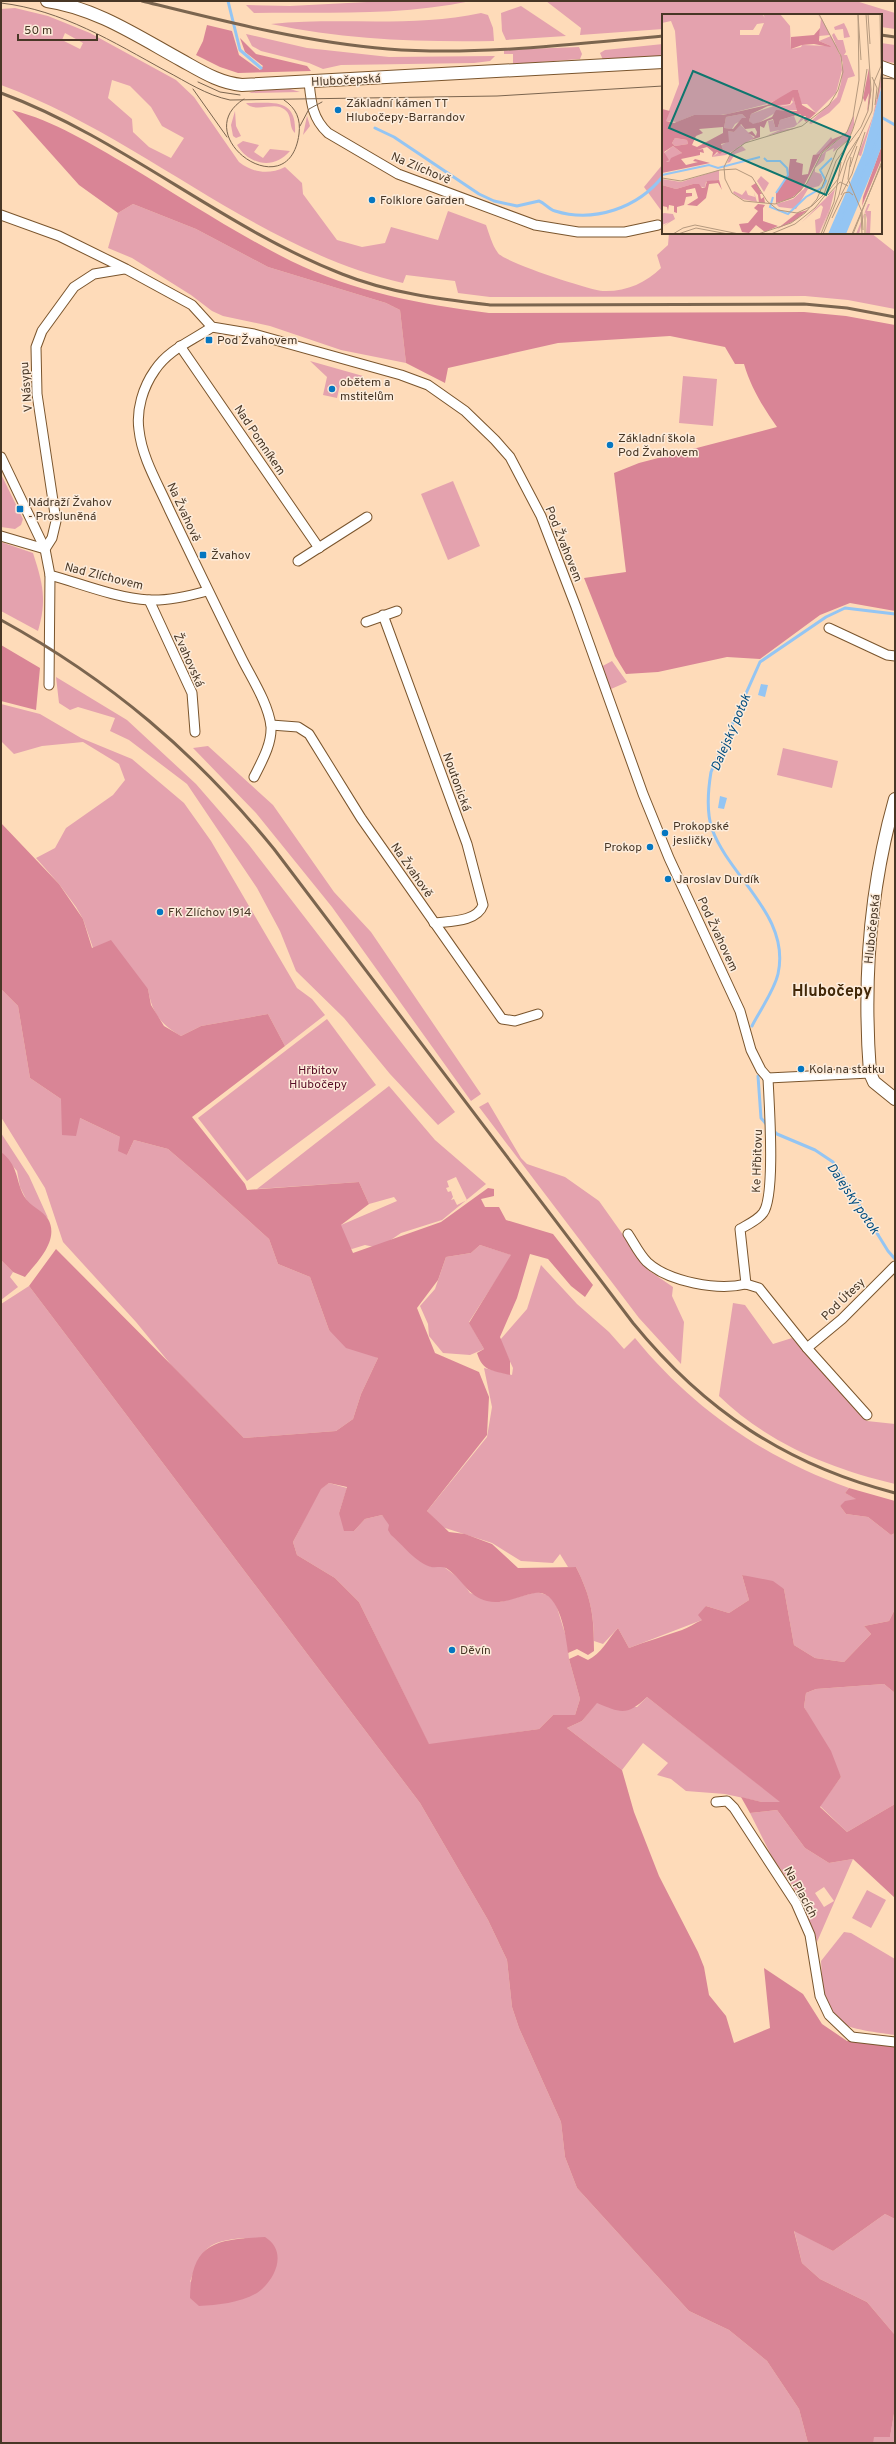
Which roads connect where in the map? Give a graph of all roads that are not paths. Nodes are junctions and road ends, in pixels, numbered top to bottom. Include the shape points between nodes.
1 (47, 1) edge
2 (662, 62) edge
3 (882, 67) edge
4 (895, 72) edge
5 (309, 82) junction
6 (1, 216) edge
7 (658, 225) dead end
8 (126, 269) junction
9 (212, 327) junction
10 (180, 346) junction
11 (1, 457) edge
12 (367, 517) dead end
13 (1, 536) edge
14 (319, 548) junction
15 (45, 549) junction
16 (298, 562) dead end
17 (50, 575) junction
18 (207, 591) junction
19 (149, 600) junction
20 (397, 611) dead end
21 (383, 616) junction
22 (366, 622) dead end
23 (829, 628) dead end
24 (895, 656) edge
25 (50, 685) dead end
26 (271, 726) junction
27 (195, 732) dead end
28 (254, 777) dead end
29 (895, 798) edge
30 (434, 924) junction
31 (538, 1014) dead end
32 (870, 1073) junction
33 (768, 1078) junction
34 (895, 1099) edge
35 (628, 1234) dead end
36 (894, 1267) edge
37 (746, 1284) junction
38 (807, 1348) junction
39 (866, 1416) dead end
40 (716, 1802) dead end
41 (895, 2042) edge

1 - 5 street, Hlubočepská via 101,17 219,81 242,85
2 - 5 street, Hlubočepská
3 - 4 street
5 - 7 street, Na Zlíchově via 312,107 318,124 328,133 398,174 535,225 578,232 625,232
6 - 8 street via 59,236
8 - 9 street via 192,305
8 - 15 street, V Násypu via 94,274 74,287 42,331 36,347 37,394 56,521 52,538
9 - 10 street, Na Žvahově
9 - 33 street, Pod Žvahovem via 254,334 401,375 428,385 482,426 510,457 543,523 669,858 740,1011 750,1050
10 - 14 street, Nad Pomníkem
10 - 18 street, Na Žvahově via 169,354 149,379 139,409 138,428 151,470
11 - 15 street, Nad Zlíchovem
12 - 14 street
13 - 15 street
14 - 16 street
15 - 17 street, Nad Zlíchovem
17 - 19 street, Nad Zlíchovem via 113,593
17 - 25 street
18 - 19 street, Nad Zlíchovem
18 - 26 street, Na Žvahově via 262,700
19 - 27 street, Žvahovská via 192,693
20 - 21 street
21 - 22 street
21 - 30 street, Noutonická via 467,844 483,905 481,912 475,916
23 - 24 street
26 - 28 street, Na Žvahově via 268,749
26 - 30 street, Na Žvahově via 298,728 309,734 361,818
29 - 32 street, Hlubočepská via 881,856 870,942
30 - 31 street, Na Žvahově via 502,1019 515,1021
32 - 33 street
32 - 34 street via 874,1082
33 - 37 street, Ke Hřbitovu via 772,1138 768,1203 763,1214 740,1229
35 - 37 street via 648,1262 677,1279 731,1288
36 - 38 street, Pod Útesy via 842,1319
37 - 38 street via 759,1288
38 - 39 street
40 - 41 street, Na Placích via 727,1801 734,1808 796,1903 810,1935 820,1996 829,2015 852,2037

